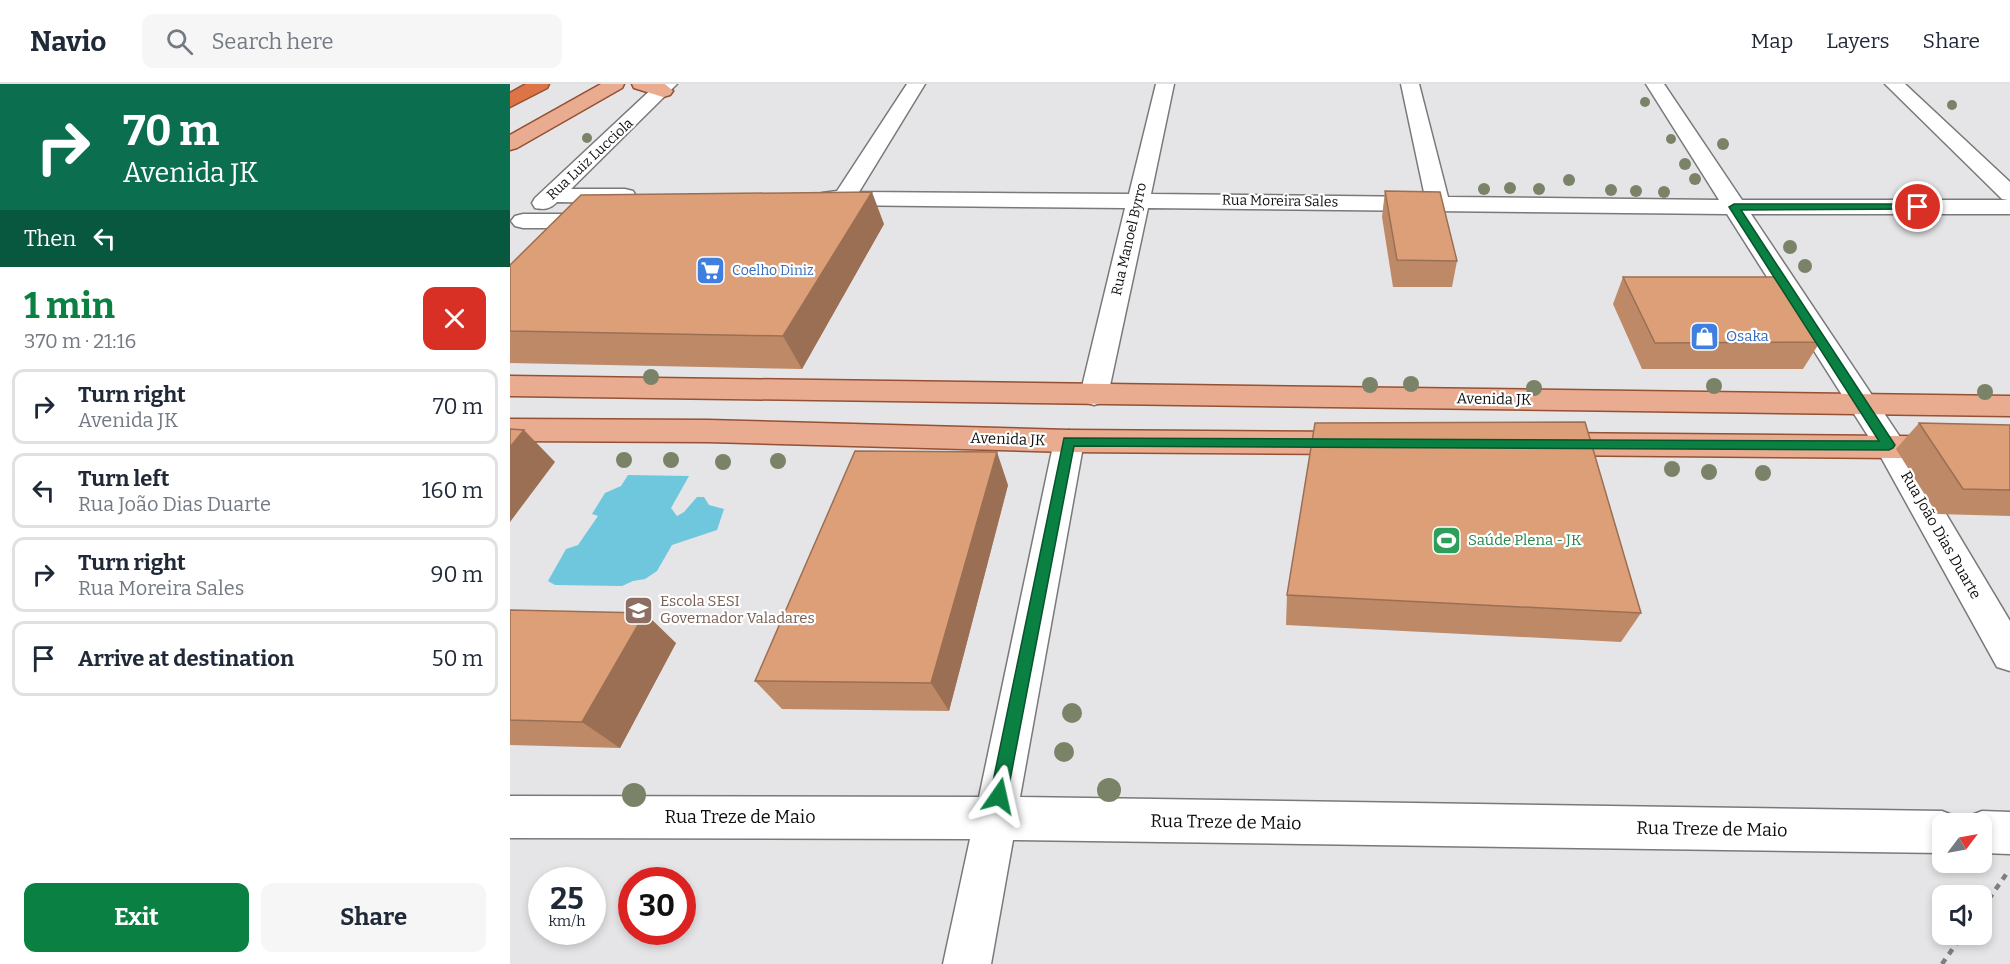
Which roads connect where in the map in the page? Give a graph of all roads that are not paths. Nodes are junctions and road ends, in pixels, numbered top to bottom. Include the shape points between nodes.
1 (540, 84) edge
2 (641, 84) edge
3 (916, 84) edge
4 (1165, 84) edge
5 (1410, 84) edge
6 (1655, 84) edge
7 (1894, 84) edge
8 (611, 86) edge
9 (666, 87) edge
10 (510, 100) edge
11 (510, 144) edge
12 (2010, 194) edge
13 (551, 195) junction
14 (645, 196) edge
15 (808, 198) edge
16 (844, 198) junction
17 (1138, 200) junction
18 (1438, 203) junction
19 (1734, 207) junction
20 (2010, 207) edge
21 (626, 222) edge
22 (516, 226) edge
23 (510, 386) edge
24 (1094, 395) junction
25 (1863, 404) junction
26 (2010, 406) edge
27 (510, 430) edge
28 (1069, 441) junction
29 (1390, 443) edge
30 (1520, 443) edge
31 (1889, 445) junction
32 (2010, 448) edge
33 (2010, 655) edge
34 (510, 817) edge
35 (994, 818) junction
36 (1932, 832) edge
37 (1992, 832) edge
38 (2010, 833) edge
39 (967, 964) edge

1 - 10 highway
2 - 8 main road
2 - 9 main road
3 - 16 street
4 - 17 street, Rua Manoel Byrro
5 - 18 street
6 - 19 street, Rua João Dias Duarte
7 - 12 street
8 - 11 main road
9 - 13 street, Rua Luiz Lucciola
13 - 14 street
13 - 22 street, Rua Luiz Lucciola
15 - 16 street, Rua Moreira Sales
16 - 17 street, Rua Moreira Sales
17 - 18 street, Rua Moreira Sales
17 - 24 street, Rua Manoel Byrro
18 - 19 street, Rua Moreira Sales
19 - 20 street, Rua Moreira Sales
19 - 25 street, Rua João Dias Duarte
21 - 22 street
23 - 24 main road, Avenida JK
24 - 25 main road, Avenida JK
25 - 26 main road, Avenida JK
25 - 31 street, Rua João Dias Duarte
27 - 28 main road, Avenida JK
28 - 29 main road, Avenida JK
28 - 35 street
30 - 31 main road
31 - 32 main road
31 - 33 street, Rua João Dias Duarte
34 - 35 street, Rua Treze de Maio
35 - 36 street, Rua Treze de Maio
35 - 39 street
37 - 38 street

